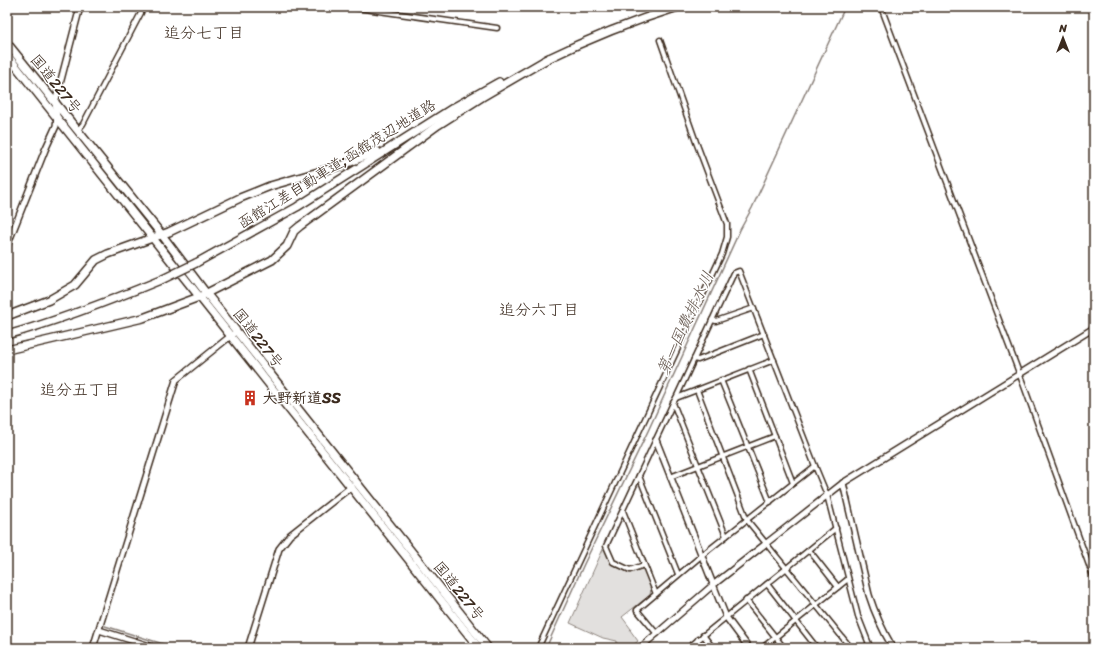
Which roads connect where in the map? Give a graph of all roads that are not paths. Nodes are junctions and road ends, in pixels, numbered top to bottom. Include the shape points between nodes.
1 (80, 7) edge
2 (351, 7) edge
3 (678, 7) edge
4 (881, 7) edge
5 (143, 9) dead end
6 (497, 28) dead end
7 (660, 40) dead end
8 (7, 43) edge
9 (7, 55) edge
10 (483, 93) junction
11 (55, 103) junction
12 (57, 117) junction
13 (77, 131) junction
14 (399, 141) junction
15 (162, 235) junction
16 (153, 238) junction
17 (7, 246) edge
18 (206, 293) junction
19 (199, 297) junction
20 (754, 308) junction
21 (9, 316) edge
22 (712, 320) junction
23 (1094, 328) edge
24 (236, 331) junction
25 (764, 334) junction
26 (7, 335) edge
27 (230, 336) junction
28 (7, 350) edge
29 (694, 358) junction
30 (774, 360) junction
31 (749, 369) junction
32 (1019, 374) junction
33 (721, 380) junction
34 (697, 390) junction
35 (676, 398) junction
36 (673, 403) junction
37 (775, 436) junction
38 (656, 440) junction
39 (748, 447) junction
40 (723, 457) junction
41 (815, 466) junction
42 (698, 467) junction
43 (639, 476) junction
44 (670, 477) junction
45 (793, 483) junction
46 (842, 483) junction
47 (353, 485) junction
48 (827, 495) junction
49 (770, 502) junction
50 (623, 510) junction
51 (747, 520) junction
52 (836, 528) junction
53 (726, 536) junction
54 (766, 543) junction
55 (809, 550) junction
56 (701, 556) junction
57 (644, 565) junction
58 (787, 568) junction
59 (678, 574) junction
60 (848, 579) junction
61 (1094, 579) edge
62 (767, 584) junction
63 (713, 585) junction
64 (838, 587) junction
65 (656, 594) junction
66 (746, 600) junction
67 (816, 605) junction
68 (726, 617) junction
69 (796, 621) junction
70 (99, 630) junction
71 (657, 634) junction
72 (703, 635) junction
73 (776, 637) junction
74 (698, 639) junction
75 (871, 646) edge
76 (93, 648) edge
77 (156, 648) edge
78 (248, 648) edge
79 (479, 648) edge
80 (488, 648) edge
81 (538, 648) edge
82 (640, 648) edge
83 (688, 648) edge
84 (695, 648) edge
85 (714, 648) edge
86 (749, 648) edge
87 (762, 648) edge
88 (784, 648) edge
89 (817, 648) edge
90 (851, 648) edge
91 (864, 648) edge
92 (893, 648) edge

1 - 11 street
2 - 6 street
3 - 10 highway, 函館江差自動車道;函館茂辺地道路 via 579,44
4 - 32 street
5 - 13 street
7 - 81 street via 727,224 727,237 722,254
8 - 11 highway, 国道227号
9 - 12 highway, 国道227号
10 - 14 highway, 函館江差自動車道;函館茂辺地道路 via 456,106
10 - 18 highway via 300,226 294,231 287,246 272,260
11 - 12 street
11 - 13 highway, 国道227号
12 - 16 highway, 国道227号
12 - 17 street via 56,126
13 - 15 highway, 国道227号
14 - 15 highway via 346,164 270,186
14 - 26 highway, 函館江差自動車道;函館茂辺地道路, bridge via 297,207 196,263 102,304
15 - 16 highway
15 - 18 highway, 国道227号
16 - 19 highway, 国道227号
16 - 21 highway via 96,260 75,285 49,300
18 - 19 highway
18 - 24 highway, 国道227号
19 - 27 highway, 国道227号
19 - 28 highway via 143,318
20 - 22 street via 716,321
20 - 22 street via 739,271 734,273
20 - 25 street
22 - 29 street
23 - 32 street
24 - 27 street
24 - 47 highway, 国道227号
25 - 29 street via 698,360
25 - 30 street
27 - 47 highway, 国道227号
27 - 70 street via 176,380
29 - 35 street
30 - 31 street
30 - 41 street
31 - 33 street
31 - 37 street
32 - 46 street
32 - 61 street
33 - 34 street
33 - 39 street
34 - 35 street
34 - 40 street
35 - 36 street
36 - 38 street
36 - 42 street
37 - 39 street
37 - 45 street
38 - 43 street
38 - 44 street
39 - 40 street
39 - 49 street
40 - 42 street
40 - 51 street
41 - 45 street
41 - 48 street
42 - 44 street
42 - 53 street
43 - 50 street
43 - 59 street
44 - 56 street
45 - 49 street
46 - 48 street
46 - 92 street via 869,595 874,611
47 - 78 street via 283,542
47 - 79 highway, 国道227号
47 - 80 highway, 国道227号
48 - 52 street
48 - 54 street
49 - 51 street
50 - 57 street
50 - 57 street via 606,546 613,562 630,570
51 - 53 street
51 - 54 street
52 - 55 street
52 - 60 street
53 - 56 street
54 - 58 street
54 - 63 street
55 - 58 street
55 - 64 street
56 - 59 street
56 - 63 street
57 - 65 street
58 - 62 street
58 - 67 street
59 - 65 street
60 - 64 street
60 - 75 street via 858,616
62 - 66 street
62 - 69 street
63 - 68 street
63 - 71 street
64 - 67 street
65 - 71 street via 637,610
66 - 68 street
66 - 73 street
67 - 69 street
67 - 90 street
68 - 72 street
68 - 86 street
69 - 73 street
69 - 89 street
70 - 76 street
70 - 77 street
71 - 82 street
72 - 74 street
72 - 85 street
73 - 87 street
73 - 88 street
74 - 83 street
74 - 84 street
75 - 91 street

